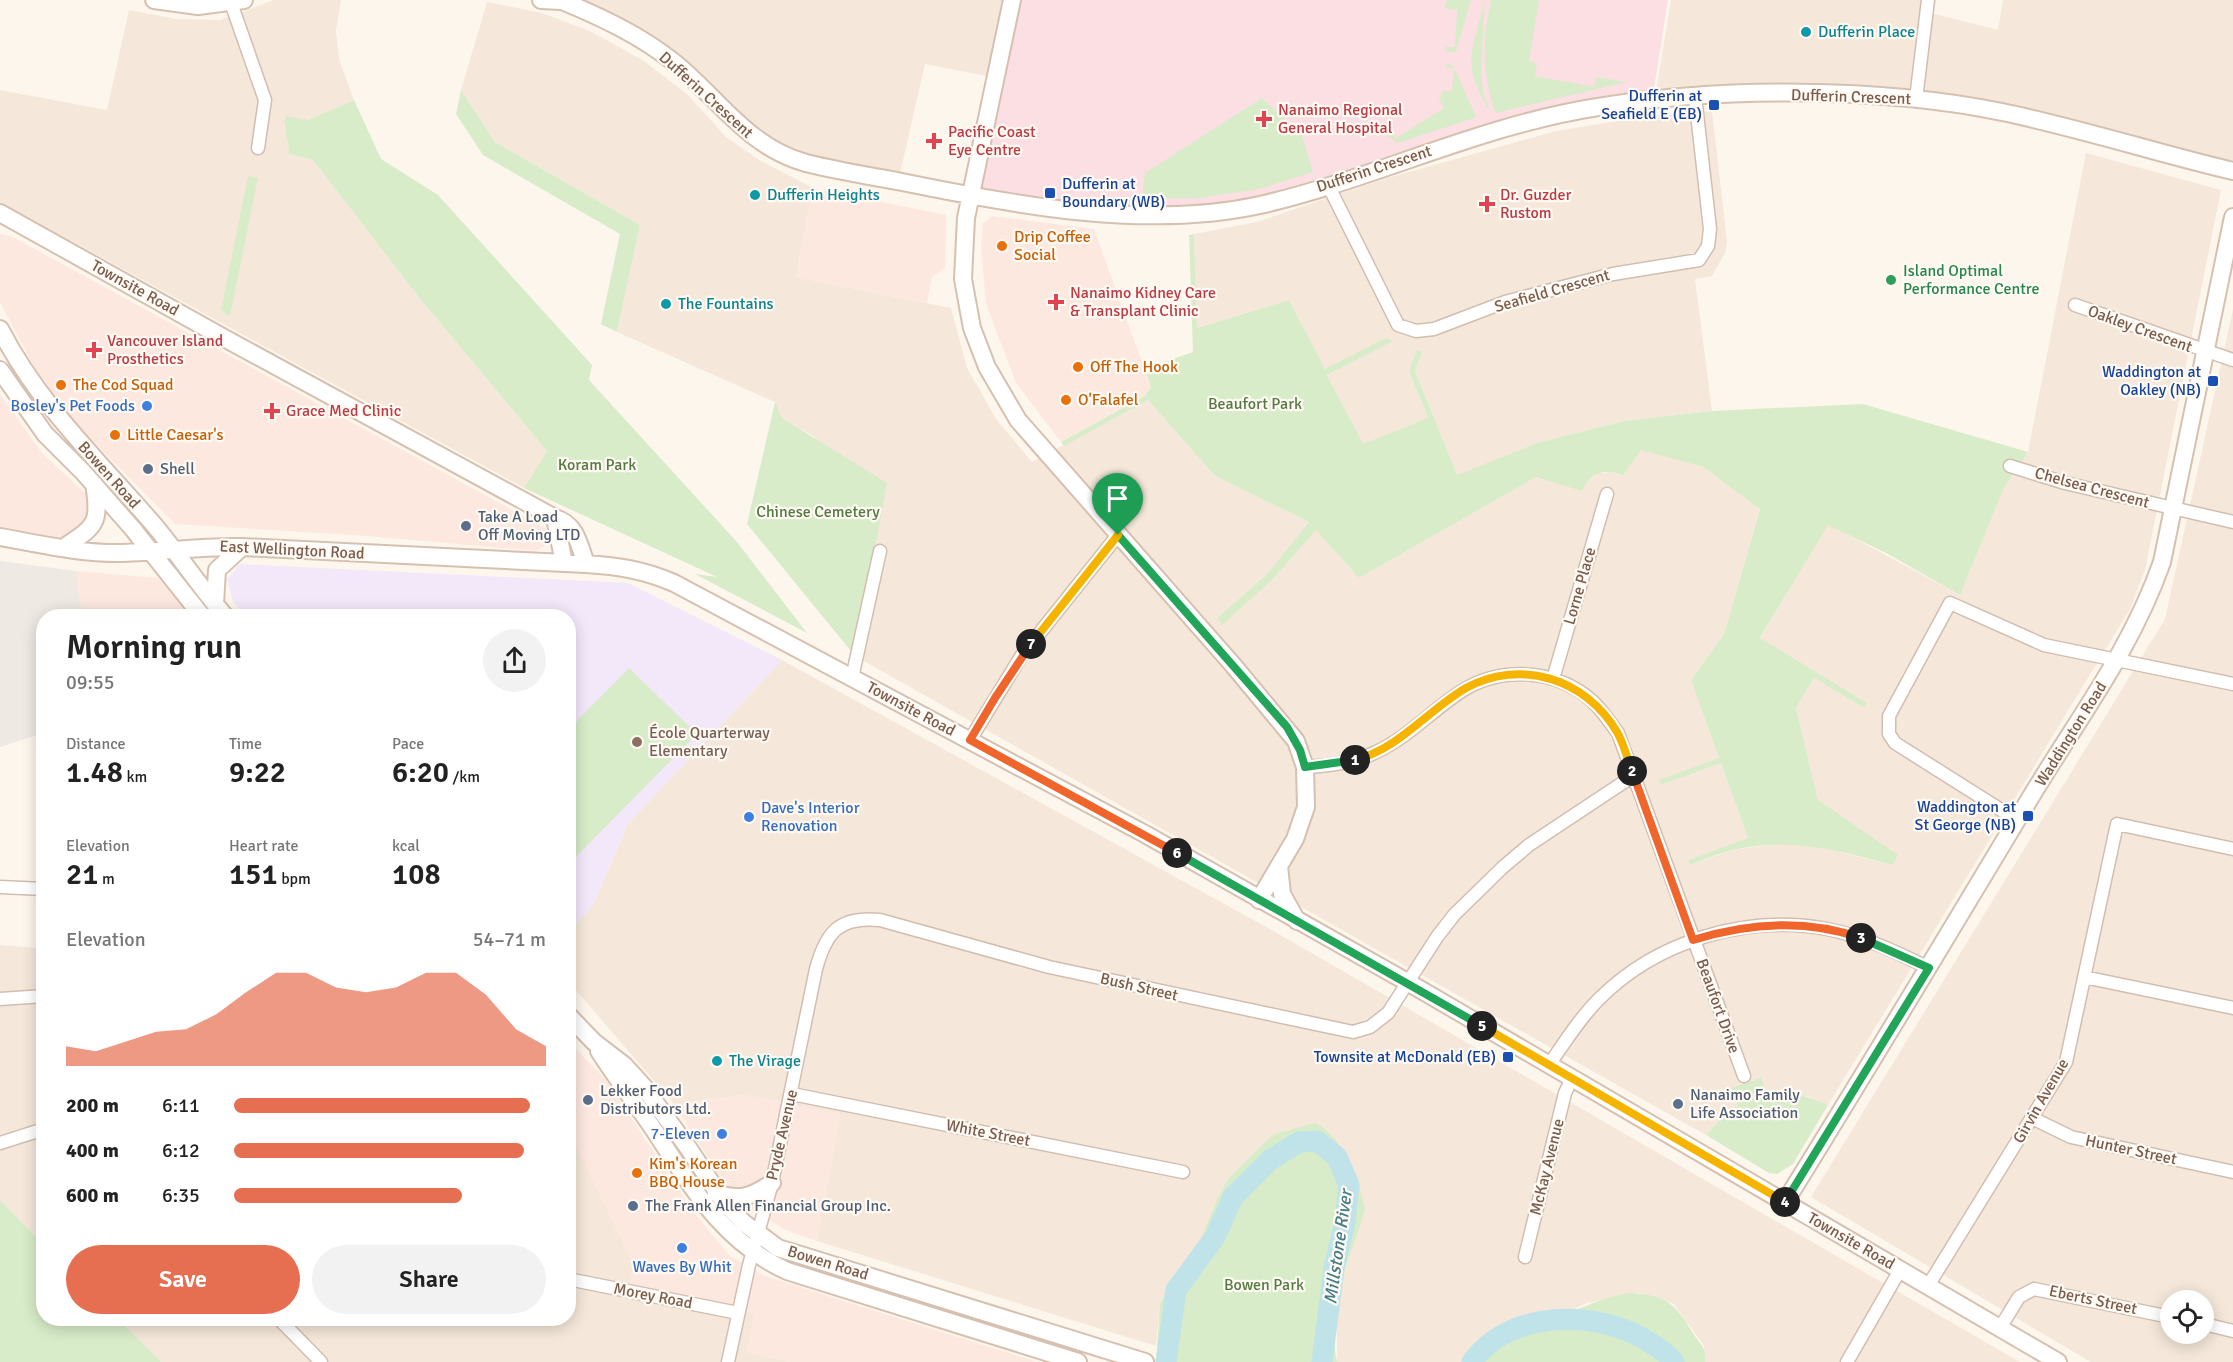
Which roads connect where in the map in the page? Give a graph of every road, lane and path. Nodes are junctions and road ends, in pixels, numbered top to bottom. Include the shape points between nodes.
1 (154, 0) edge
2 (541, 0) edge
3 (1012, 0) edge
4 (1928, 0) edge
5 (235, 1) edge
6 (560, 1) edge
7 (1695, 96) junction
8 (1916, 99) junction
9 (258, 148) dead end
10 (2233, 171) edge
11 (1328, 185) junction
12 (969, 196) junction
13 (3, 217) edge
14 (2233, 217) edge
15 (2075, 305) dead end
16 (0, 329) edge
17 (2206, 352) junction
18 (2233, 360) edge
19 (0, 370) edge
20 (2010, 466) dead end
21 (94, 484) junction
22 (1607, 494) dead end
23 (2173, 509) junction
24 (555, 518) junction
25 (2233, 522) edge
26 (1118, 535) junction
27 (0, 537) edge
28 (242, 547) junction
29 (63, 548) junction
30 (172, 549) junction
31 (150, 551) junction
32 (880, 551) dead end
33 (564, 563) junction
34 (585, 564) junction
35 (196, 609) edge
36 (219, 609) edge
37 (220, 609) edge
38 (2117, 660) junction
39 (852, 678) junction
40 (1553, 679) junction
41 (2233, 684) edge
42 (970, 740) junction
43 (1305, 767) junction
44 (1634, 776) junction
45 (2017, 820) junction
46 (2233, 849) edge
47 (1279, 866) junction
48 (0, 887) edge
49 (36, 889) edge
50 (1259, 900) junction
51 (852, 920) joint
52 (1298, 921) junction
53 (1693, 940) junction
54 (1929, 968) junction
55 (2084, 977) junction
56 (1407, 982) junction
57 (36, 997) edge
58 (0, 999) edge
59 (2233, 1008) edge
60 (576, 1023) edge
61 (594, 1042) junction
62 (1549, 1065) junction
63 (1744, 1076) dead end
64 (1572, 1078) junction
65 (792, 1094) junction
66 (2032, 1118) junction
67 (36, 1132) edge
68 (0, 1143) edge
69 (1183, 1172) dead end
70 (2233, 1172) edge
71 (772, 1183) junction
72 (716, 1193) junction
73 (1785, 1202) junction
74 (758, 1234) junction
75 (753, 1252) junction
76 (1525, 1257) dead end
77 (1900, 1270) junction
78 (576, 1281) edge
79 (1928, 1286) junction
80 (738, 1313) junction
81 (2160, 1315) edge
82 (286, 1326) edge
83 (2214, 1326) edge
84 (2000, 1328) junction
85 (2233, 1331) edge
86 (2053, 1361) edge
87 (321, 1362) edge
88 (728, 1362) edge
89 (1078, 1362) edge
90 (1144, 1362) edge
91 (1847, 1362) edge

1 - 5 street via 198,6
2 - 6 street, Dufferin Crescent
3 - 12 street
4 - 8 street
5 - 9 street via 265,100
6 - 12 street, Dufferin Crescent via 613,22 652,46 692,78 741,128 780,154 824,167
7 - 8 street, Dufferin Crescent via 1817,93
7 - 11 street, Dufferin Crescent via 1597,107 1490,132
7 - 11 street, Seafield Crescent via 1710,229 1708,246 1699,260 1613,274 1504,303 1434,329 1416,331 1398,325
8 - 10 street, Dufferin Crescent via 2002,112
11 - 12 street, Dufferin Crescent via 1231,211 1178,216 1130,215
12 - 26 street via 963,279 972,328 987,368 1018,420
13 - 24 street, Townsite Road
14 - 17 street, Waddington Road
15 - 17 street, Oakley Crescent
16 - 30 street, Bowen Road via 56,417
17 - 18 street, Oakley Crescent
17 - 23 street, Waddington Road
19 - 21 street, Bowen Road via 45,434
20 - 23 street, Chelsea Crescent
21 - 29 street via 98,509 93,524
21 - 31 street, Bowen Road
22 - 40 street, Lorne Place
23 - 25 street, Chelsea Crescent
23 - 38 street, Waddington Road via 2162,562 2147,605
24 - 33 street
24 - 34 street, Townsite Road via 566,521 574,531
26 - 42 street via 1022,655
26 - 43 street via 1287,727
27 - 29 street, East Wellington Road
28 - 30 street, East Wellington Road
28 - 33 street, East Wellington Road
28 - 37 street via 217,570
29 - 31 street, East Wellington Road
30 - 31 street, East Wellington Road
30 - 36 street, Bowen Road
31 - 35 street, Bowen Road
32 - 39 street
33 - 34 street, East Wellington Road
34 - 39 street, Townsite Road via 649,572
38 - 41 street
38 - 45 street, Waddington Road
38 - 45 street via 2044,645 1950,603 1889,716 1889,734 1895,743
39 - 42 street, Townsite Road
40 - 43 street, Beaufort Drive via 1519,674 1484,680 1457,694 1378,751 1346,763
40 - 44 street, Beaufort Drive via 1587,696 1602,711 1618,733
42 - 50 street, Townsite Road
43 - 47 street via 1304,815 1296,839
44 - 53 street, Beaufort Drive
44 - 56 street, Bush Street via 1529,845 1494,875 1454,915
45 - 54 street, Waddington Road
46 - 55 street, Girvin Avenue via 2117,824
47 - 50 street
47 - 52 street via 1282,894
48 - 49 street
50 - 52 street, Townsite Road
51 - 56 street, Bush Street via 880,921 1027,961 1343,1032 1361,1030 1384,1018
51 - 65 street, Pryde Avenue via 830,934 820,954
52 - 56 street, Townsite Road
53 - 54 street via 1768,925 1826,929 1878,944
53 - 62 street via 1636,968 1615,985 1598,1000
53 - 63 street, Beaufort Drive
54 - 73 street, Waddington Road
55 - 59 street
55 - 66 street, Girvin Avenue via 2066,1062
56 - 62 street, Townsite Road
57 - 58 street
60 - 61 street, Bowen Road
61 - 72 street, Bowen Road via 644,1087
61 - 75 street, Bowen Road via 707,1210
62 - 64 street, Townsite Road
64 - 73 street, Townsite Road
64 - 76 street, McKay Avenue
65 - 69 street, White Street
65 - 71 street, Pryde Avenue
66 - 70 street, Hunter Street via 2071,1137
66 - 79 street, Girvin Avenue
67 - 68 street
71 - 72 street via 745,1198
71 - 74 street, Pryde Avenue
72 - 74 street, Bowen Road
73 - 77 street, Townsite Road
74 - 75 street, Pryde Avenue
74 - 90 street, Bowen Road via 778,1248 807,1259
75 - 80 street, Pryde Avenue
75 - 89 street, Bowen Road via 787,1271
77 - 79 street, Townsite Road
77 - 91 street
78 - 80 street, Morey Road
79 - 84 street, Townsite Road
80 - 88 street, Pryde Avenue
81 - 84 street, Eberts Street via 2034,1289 2019,1297
82 - 87 street
83 - 85 street
84 - 86 street, Townsite Road

